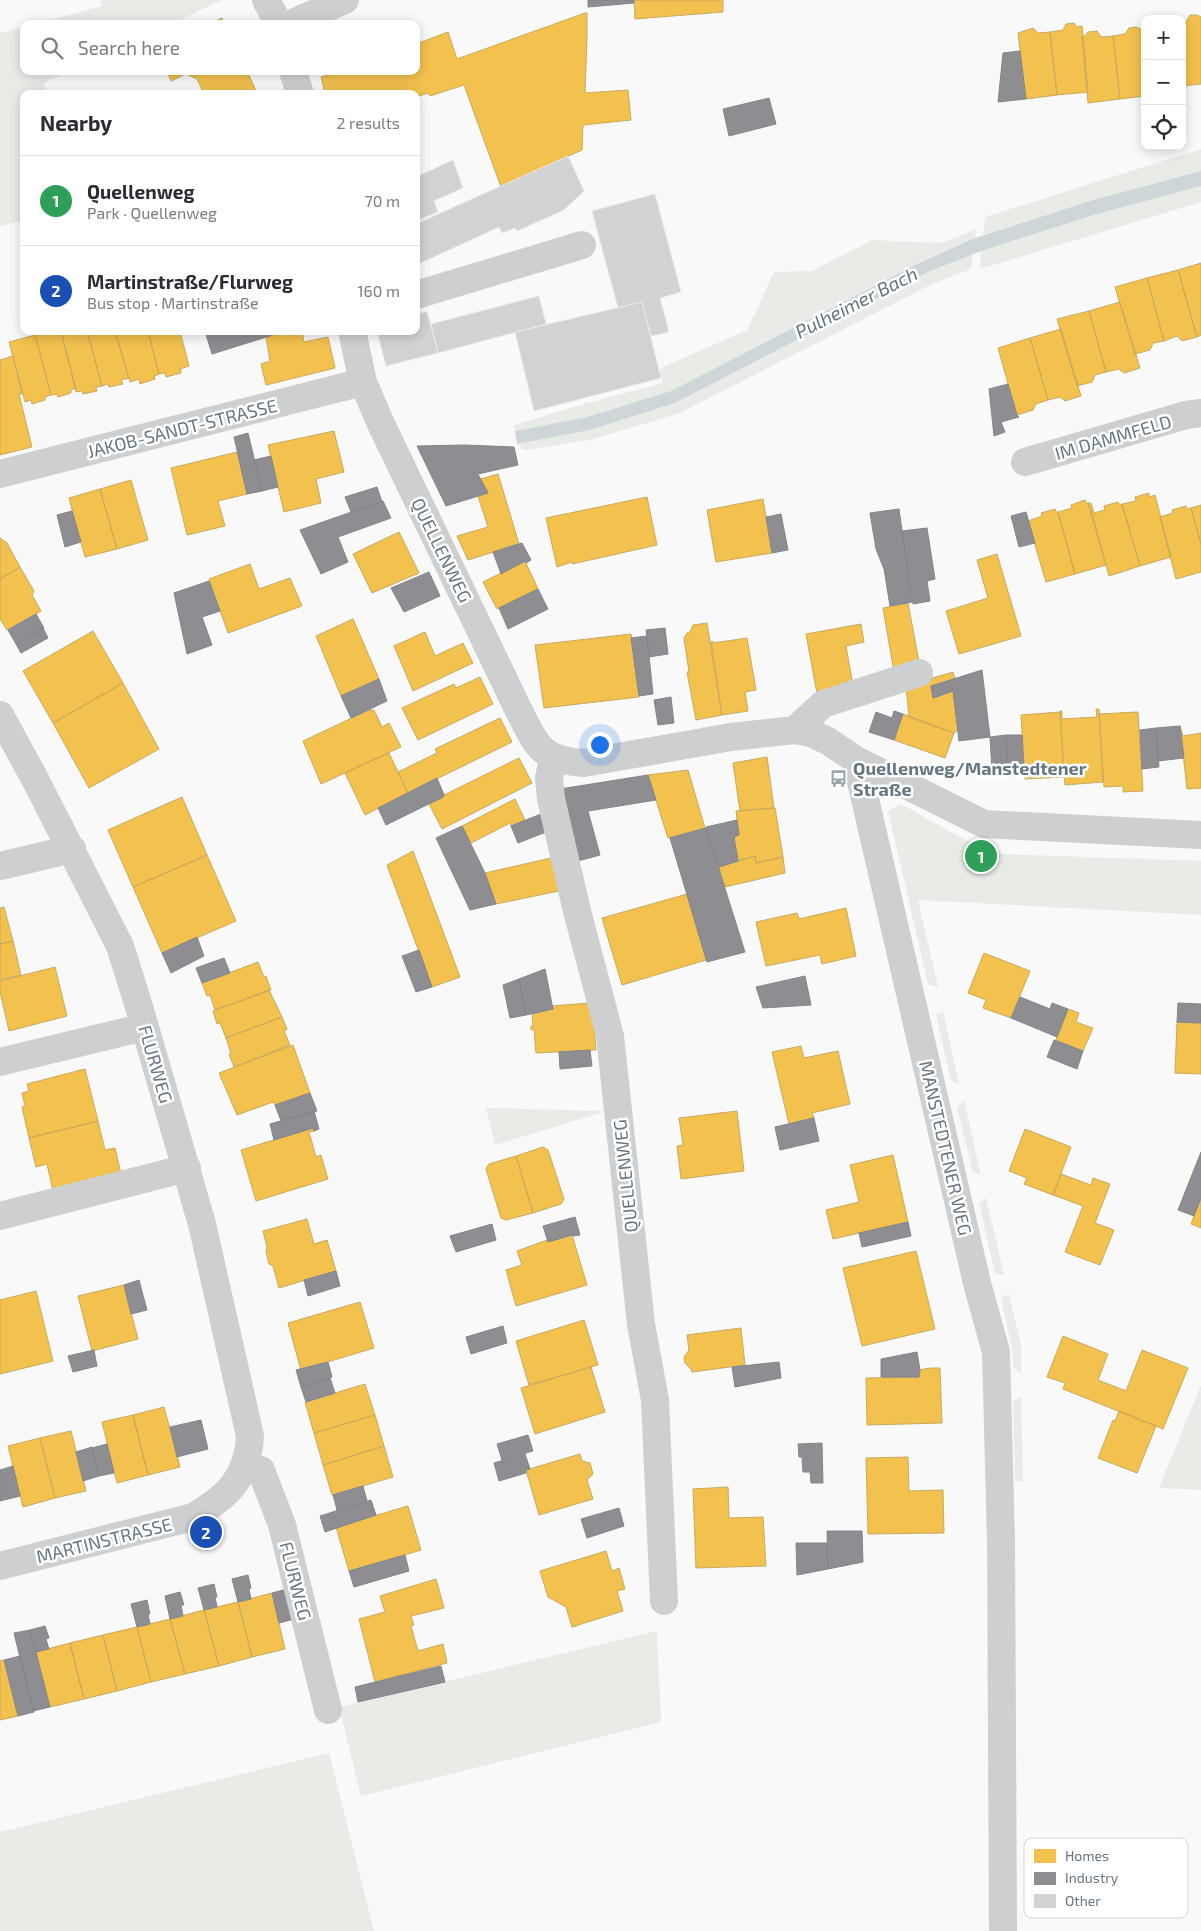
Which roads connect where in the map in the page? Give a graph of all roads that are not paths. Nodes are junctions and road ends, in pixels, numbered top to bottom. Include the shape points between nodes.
1 (266, 0) edge
2 (345, 0) edge
3 (277, 20) edge
4 (299, 20) edge
5 (295, 75) edge
6 (299, 90) edge
7 (582, 245) dead end
8 (420, 294) edge
9 (353, 335) edge
10 (364, 382) junction
11 (1201, 413) edge
12 (1025, 462) dead end
13 (0, 474) edge
14 (919, 673) dead end
15 (0, 715) edge
16 (795, 730) junction
17 (553, 758) junction
18 (856, 760) junction
19 (1201, 835) edge
20 (72, 849) junction
21 (0, 866) edge
22 (145, 1027) junction
23 (0, 1062) edge
24 (187, 1168) junction
25 (0, 1216) edge
26 (250, 1436) joint
27 (246, 1466) junction
28 (0, 1566) edge
29 (664, 1601) dead end
30 (328, 1710) dead end
31 (1004, 1931) edge

1 - 3 street
2 - 4 street
5 - 6 street
7 - 8 street
9 - 10 street, QUELLENWEG
10 - 13 street, JAKOB-SANDT-STRASSE
10 - 17 street, QUELLENWEG via 381,424 519,710 541,749
11 - 12 street, IM DAMMFELD
14 - 16 street via 823,704
15 - 20 street, FLURWEG
16 - 17 street via 730,737 584,763
16 - 18 street via 812,733
17 - 29 street, QUELLENWEG via 549,778 551,799 610,1036 641,1324 654,1400
18 - 19 street via 984,824
18 - 31 street, MANSTEDTENER WEG via 977,1283 996,1352
20 - 21 street
20 - 22 street, FLURWEG via 120,946
22 - 23 street
22 - 24 street, FLURWEG
24 - 25 street
24 - 26 street, FLURWEG
26 - 27 street, MARTINSTRASSE
27 - 28 street, MARTINSTRASSE via 229,1491 193,1517
27 - 30 street, FLURWEG via 261,1470 282,1525

